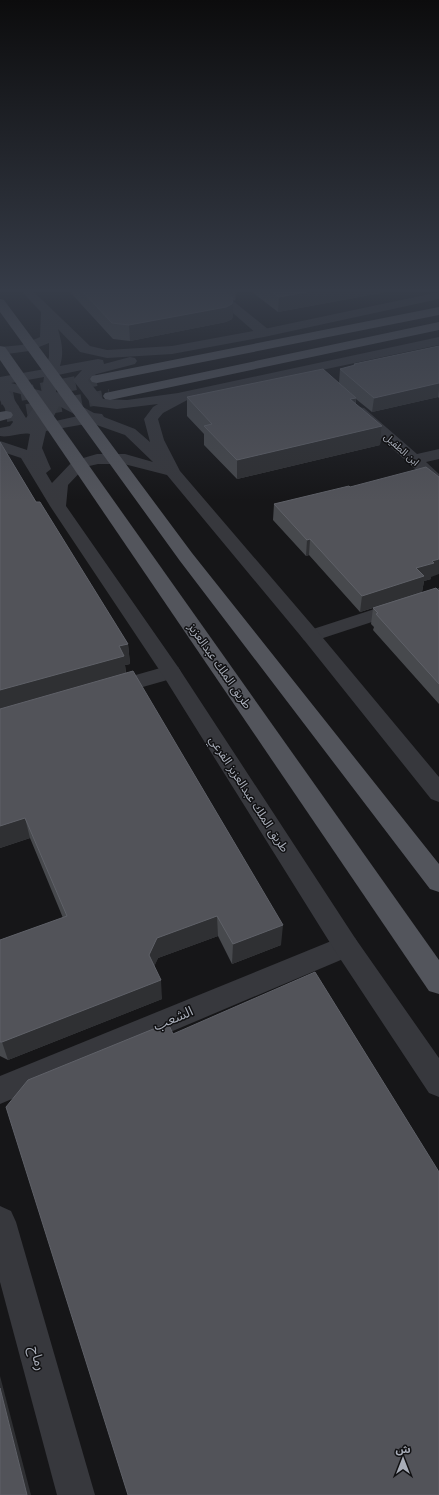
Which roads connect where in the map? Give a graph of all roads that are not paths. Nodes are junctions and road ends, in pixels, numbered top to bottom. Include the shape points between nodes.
1 (7, 362) edge
2 (43, 362) edge
3 (55, 362) edge
4 (102, 362) edge
5 (124, 362) edge
6 (187, 362) edge
7 (271, 362) edge
8 (341, 362) edge
9 (311, 368) junction
10 (72, 369) junction
11 (51, 373) junction
12 (323, 378) edge
13 (97, 380) tunnel mouth
14 (2, 383) edge
15 (53, 395) junction
16 (186, 395) junction
17 (110, 396) tunnel mouth
18 (351, 404) edge
19 (127, 411) junction
20 (92, 418) junction
21 (40, 428) junction
22 (19, 431) junction
23 (0, 434) edge
24 (0, 446) edge
25 (439, 454) edge
26 (414, 460) junction
27 (173, 473) junction
28 (439, 482) edge
29 (58, 506) junction
30 (439, 594) edge
31 (312, 636) junction
32 (171, 672) junction
33 (89, 695) edge
34 (439, 793) edge
35 (439, 882) edge
36 (346, 946) junction
37 (439, 982) edge
38 (439, 1083) edge
39 (0, 1090) edge
40 (0, 1222) edge
41 (76, 1495) edge

1 - 37 main road, طريق الملك عبدالعزيز
2 - 35 main road via 186,558
3 - 11 street
4 - 10 street
5 - 16 street via 88,372 80,380 98,403 121,406
6 - 13 main road
7 - 17 main road
8 - 9 street
9 - 12 street
9 - 16 street
10 - 11 street
10 - 15 street via 61,376
11 - 14 street
11 - 15 street
14 - 15 street
14 - 23 street via 3,393 21,422 15,429
15 - 19 street via 103,411
15 - 20 street
15 - 21 street
15 - 22 street
16 - 19 street
16 - 27 street via 158,410 151,419 153,434
18 - 26 street, ابن الطفيل
19 - 20 street
20 - 21 street
20 - 27 street via 130,432
21 - 22 street
21 - 29 street via 34,448
22 - 23 street
24 - 29 street via 28,455
25 - 26 street
26 - 28 street, ابن الطفيل
27 - 29 street via 125,459 97,459 79,464 60,484
27 - 31 street
29 - 32 street, طريق الملك عبدالعزيز الفرعي
30 - 31 street
31 - 34 street
32 - 33 street
32 - 36 street, طريق الملك عبدالعزيز الفرعي
36 - 38 street, طريق الملك عبدالعزيز الفرعي
36 - 39 street, الشعب
40 - 41 street, رماح

